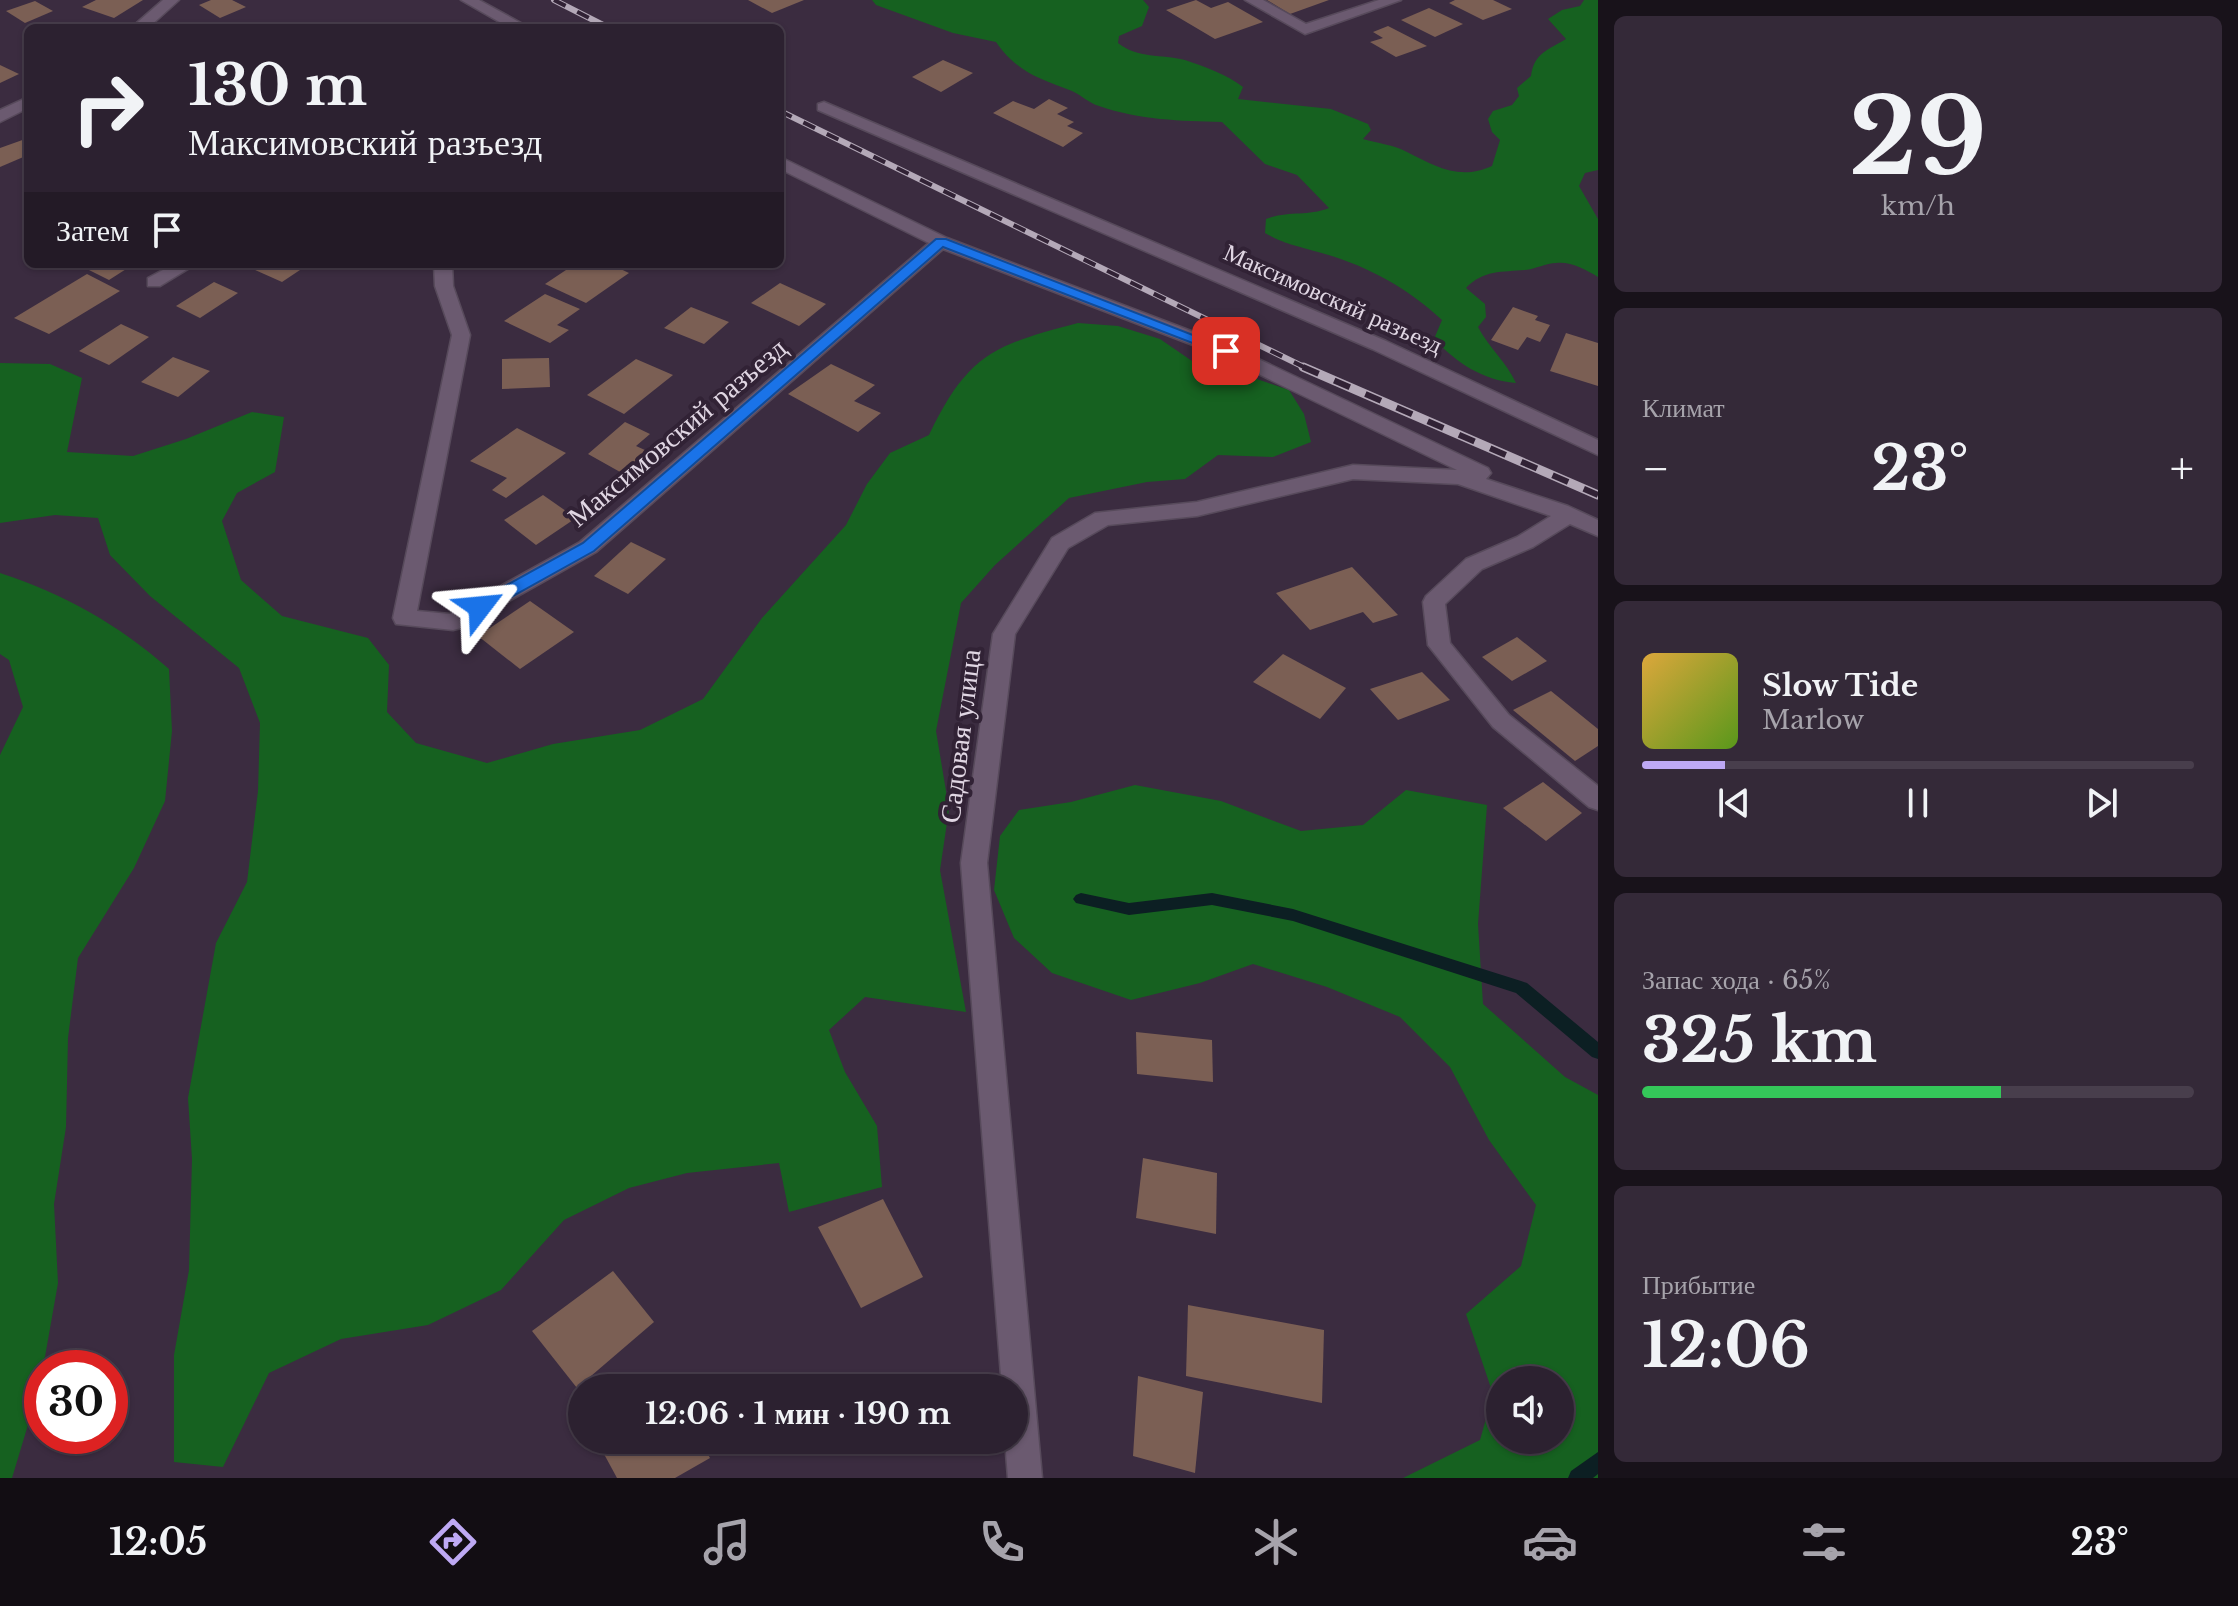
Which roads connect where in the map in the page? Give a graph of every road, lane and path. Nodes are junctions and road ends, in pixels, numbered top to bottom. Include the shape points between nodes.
1 (172, 0) edge
2 (1252, 0) edge
3 (1394, 0) edge
4 (470, 1) edge
5 (144, 24) edge
6 (481, 24) edge
7 (514, 24) edge
8 (24, 104) edge
9 (824, 107) dead end
10 (0, 117) edge
11 (784, 164) edge
12 (941, 242) junction
13 (180, 268) edge
14 (443, 268) edge
15 (154, 282) dead end
16 (1598, 448) edge
17 (1569, 515) junction
18 (1598, 529) edge
19 (1598, 800) edge
20 (1025, 1478) edge

1 - 5 street
2 - 3 street via 1305,29
4 - 6 street
4 - 7 street
8 - 10 street
9 - 16 street, Максимовский разъезд via 1379,345
11 - 12 street
12 - 14 street, Максимовский разъезд via 588,547 453,622 404,618 461,335
12 - 17 street via 1226,351
13 - 15 street
17 - 18 street
17 - 19 street via 1474,564 1434,602 1439,645 1501,721
17 - 20 street, Садовая улица via 1460,477 1353,472 1197,509 1103,518 1060,543 1004,634 974,863

